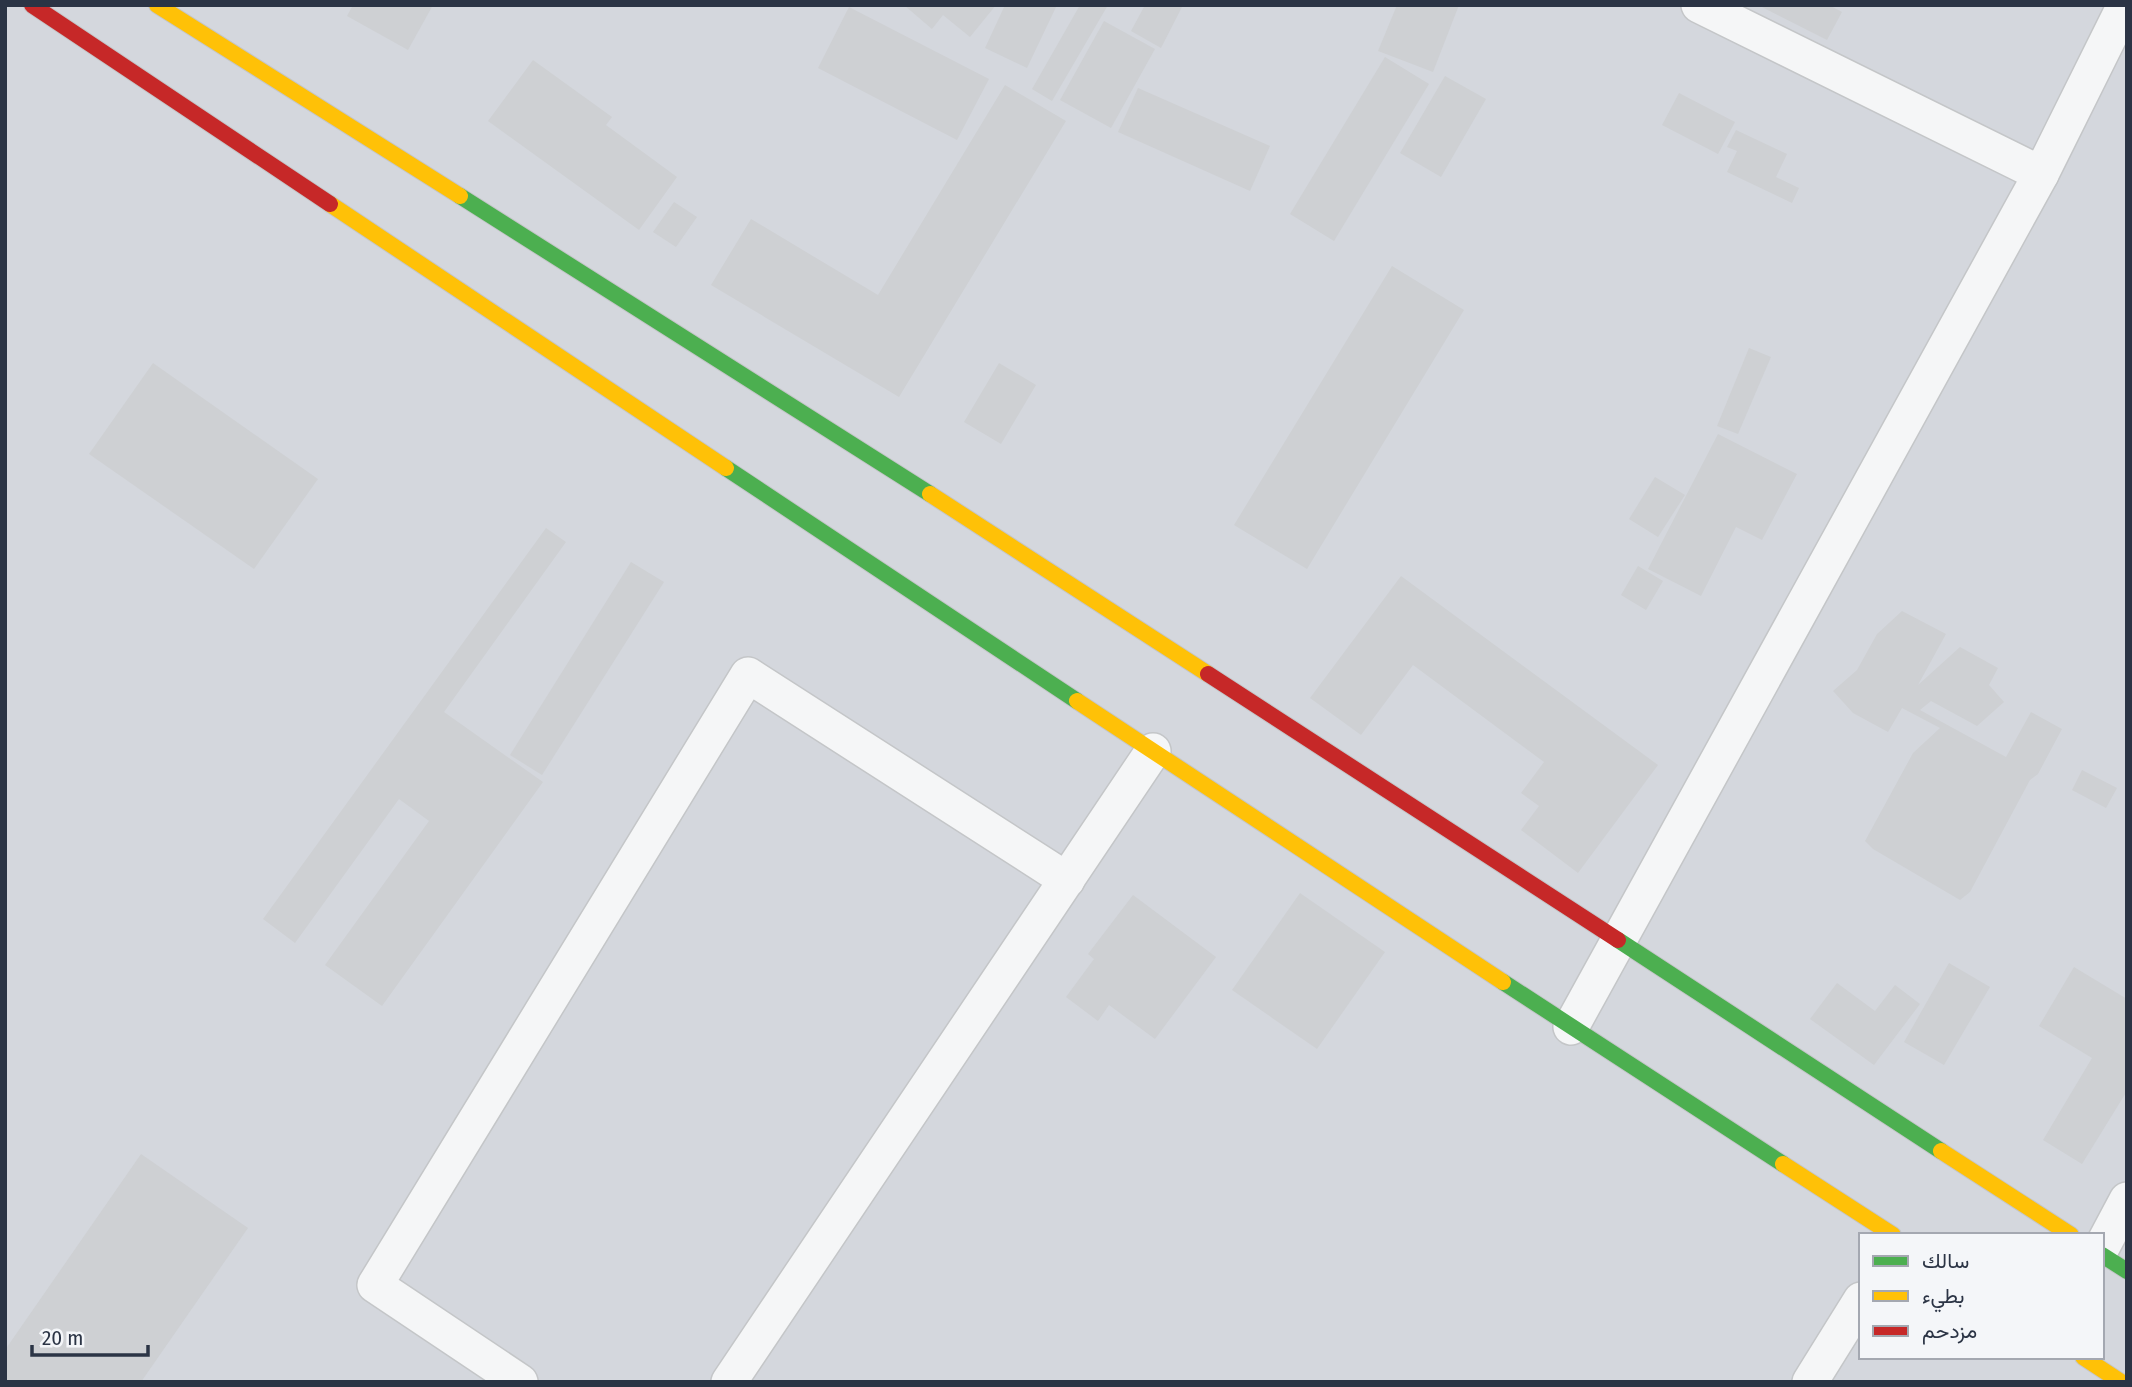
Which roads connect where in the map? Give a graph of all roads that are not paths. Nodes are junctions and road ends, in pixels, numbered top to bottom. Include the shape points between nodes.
1 (32, 5) edge
2 (157, 5) edge
3 (1699, 5) edge
4 (2125, 5) edge
5 (2041, 174) junction
6 (1153, 751) junction
7 (1067, 880) junction
8 (1618, 941) junction
9 (1571, 1027) junction
10 (2127, 1200) edge
11 (1890, 1233) edge
12 (2068, 1233) edge
13 (2104, 1243) edge
14 (2104, 1256) edge
15 (2127, 1271) edge
16 (1859, 1303) edge
17 (2086, 1359) edge
18 (520, 1382) edge
19 (729, 1382) edge
20 (1810, 1382) edge
21 (2121, 1382) edge

1 - 6 street
2 - 8 street via 887,465
3 - 5 street
4 - 5 street
5 - 8 street
6 - 7 street
6 - 9 street
7 - 18 street via 748,675 375,1285
7 - 19 street
8 - 9 street
8 - 12 street
9 - 11 street
10 - 13 street
14 - 15 street
16 - 20 street
17 - 21 street

